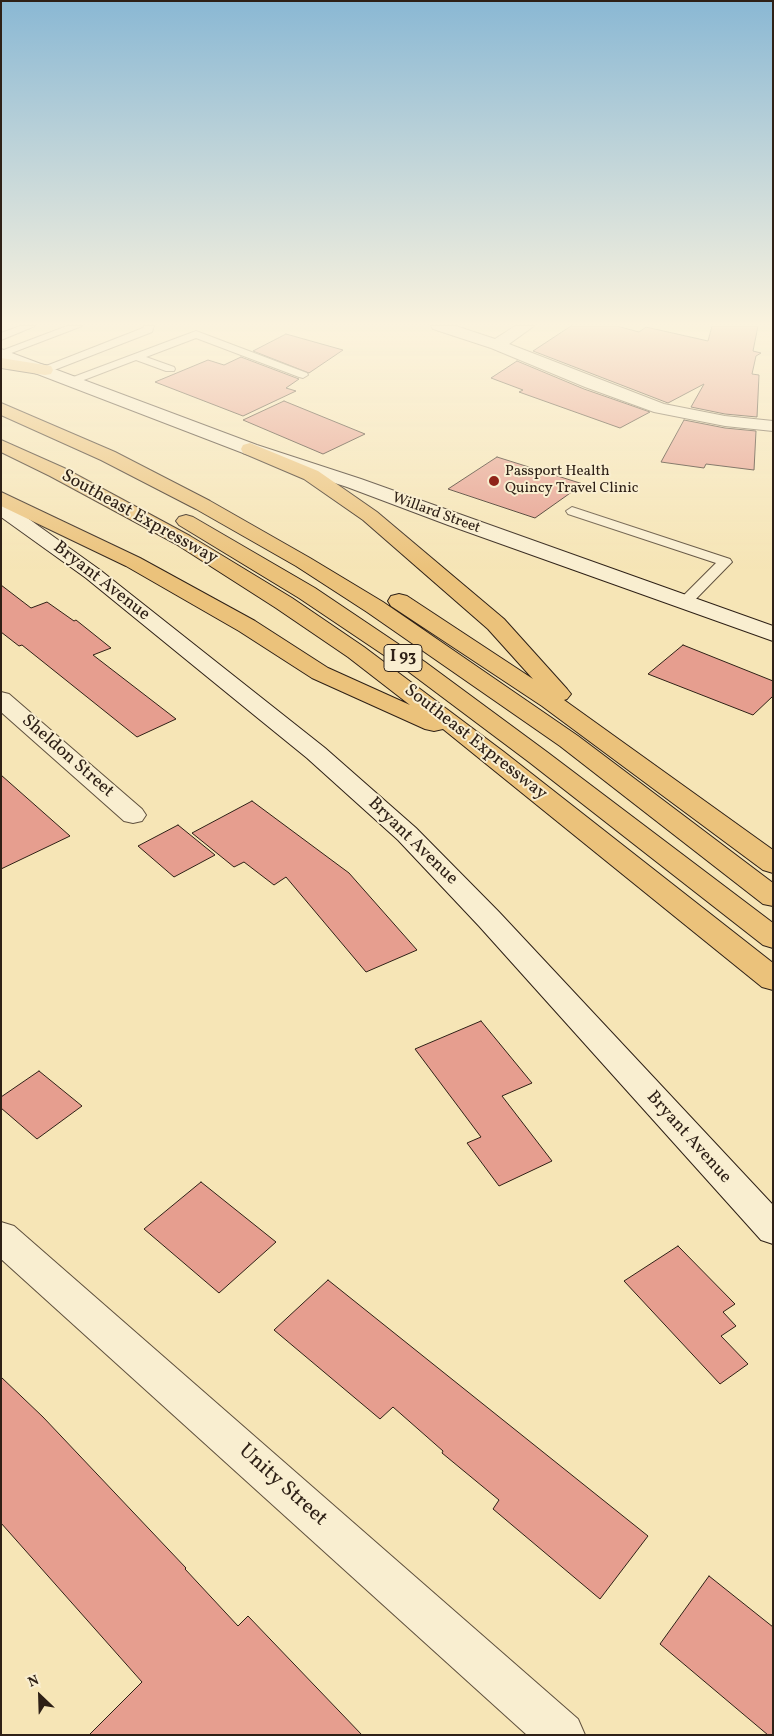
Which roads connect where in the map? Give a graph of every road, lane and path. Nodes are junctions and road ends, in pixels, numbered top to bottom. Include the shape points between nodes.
1 (31, 407) edge
2 (140, 407) edge
3 (657, 407) edge
4 (1, 408) edge
5 (773, 426) edge
6 (1, 428) edge
7 (1, 445) edge
8 (250, 449) junction
9 (1, 498) edge
10 (1, 508) edge
11 (572, 511) dead end
12 (684, 603) junction
13 (773, 634) edge
14 (1, 699) edge
15 (592, 730) junction
16 (476, 742) junction
17 (132, 815) dead end
18 (773, 864) edge
19 (773, 896) edge
20 (773, 938) edge
21 (773, 979) edge
22 (773, 1229) edge
23 (1, 1238) edge
24 (562, 1735) edge

1 - 15 highway, I 93 via 126,449 290,535 431,621
2 - 8 main road, Willard Street
3 - 5 main road via 725,421
4 - 19 highway, I 93 via 108,456 194,500 375,607 569,740
6 - 20 highway, I 93 via 205,531 343,616 496,724
7 - 16 highway, Southeast Expressway / I 93 via 134,513 248,580 356,652
8 - 12 main road, Willard Street via 354,483
8 - 15 highway via 311,475 370,516 496,624
9 - 16 highway via 133,562 247,626 320,674
10 - 22 main road, Bryant Avenue via 93,574 268,714 407,834 483,912
11 - 12 lane via 725,562
12 - 13 main road, Willard Street
14 - 17 main road, Sheldon Street
15 - 18 highway, I 93
16 - 21 highway, Southeast Expressway / I 93
23 - 24 main road, Unity Street

